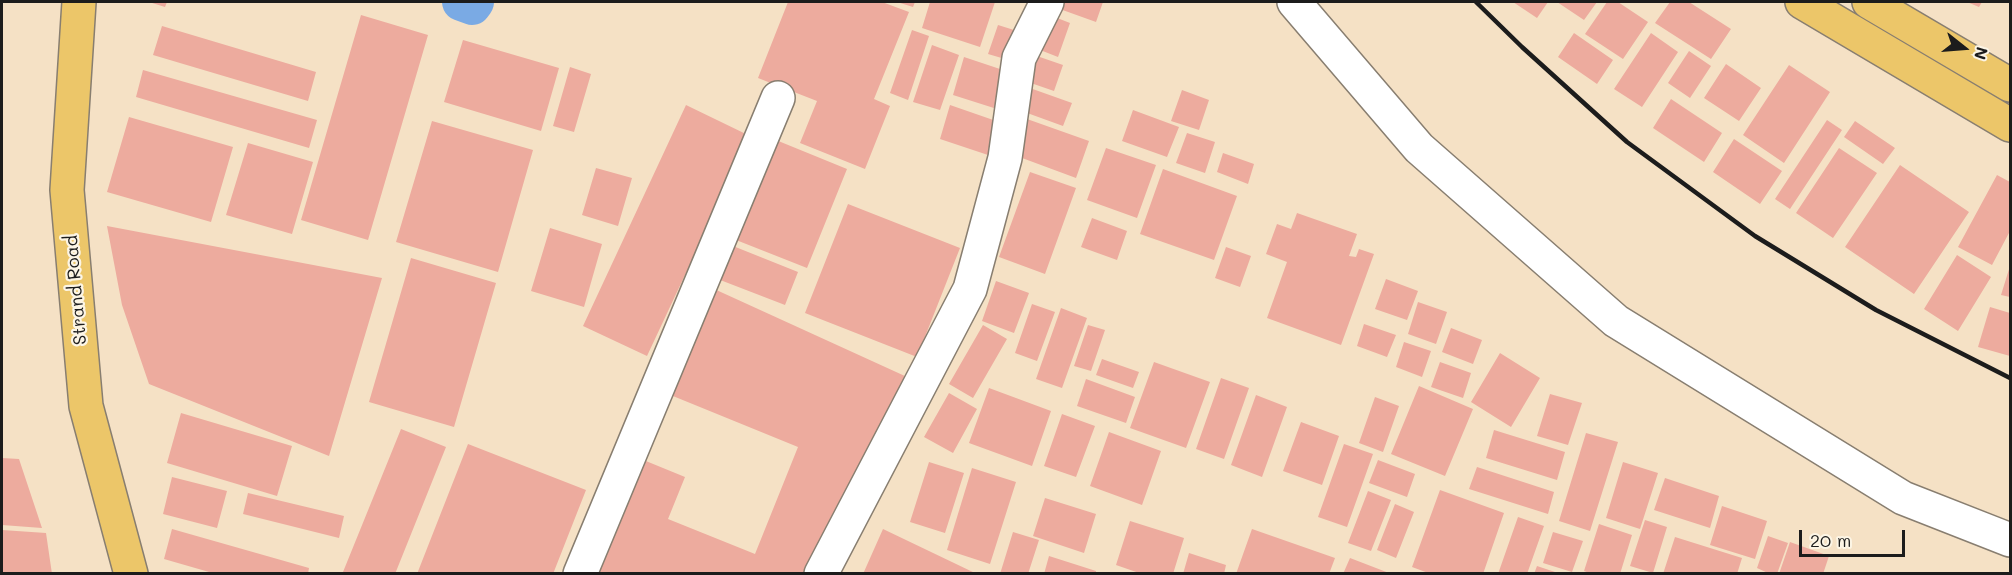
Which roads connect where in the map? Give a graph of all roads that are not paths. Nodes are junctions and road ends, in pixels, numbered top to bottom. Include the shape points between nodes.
1 (79, 2) edge
2 (1047, 2) edge
3 (1294, 2) edge
4 (1803, 2) edge
5 (1869, 2) edge
6 (2010, 85) edge
7 (778, 98) dead end
8 (2010, 125) edge
9 (2010, 540) edge
10 (131, 573) edge
11 (580, 573) edge
12 (821, 573) edge

1 - 10 main road, Strand Road via 67,190 86,406
2 - 12 street via 1019,58 1005,158 970,290
3 - 9 street via 1419,148 1617,321 1903,498
4 - 8 main road
5 - 6 main road
7 - 11 street

